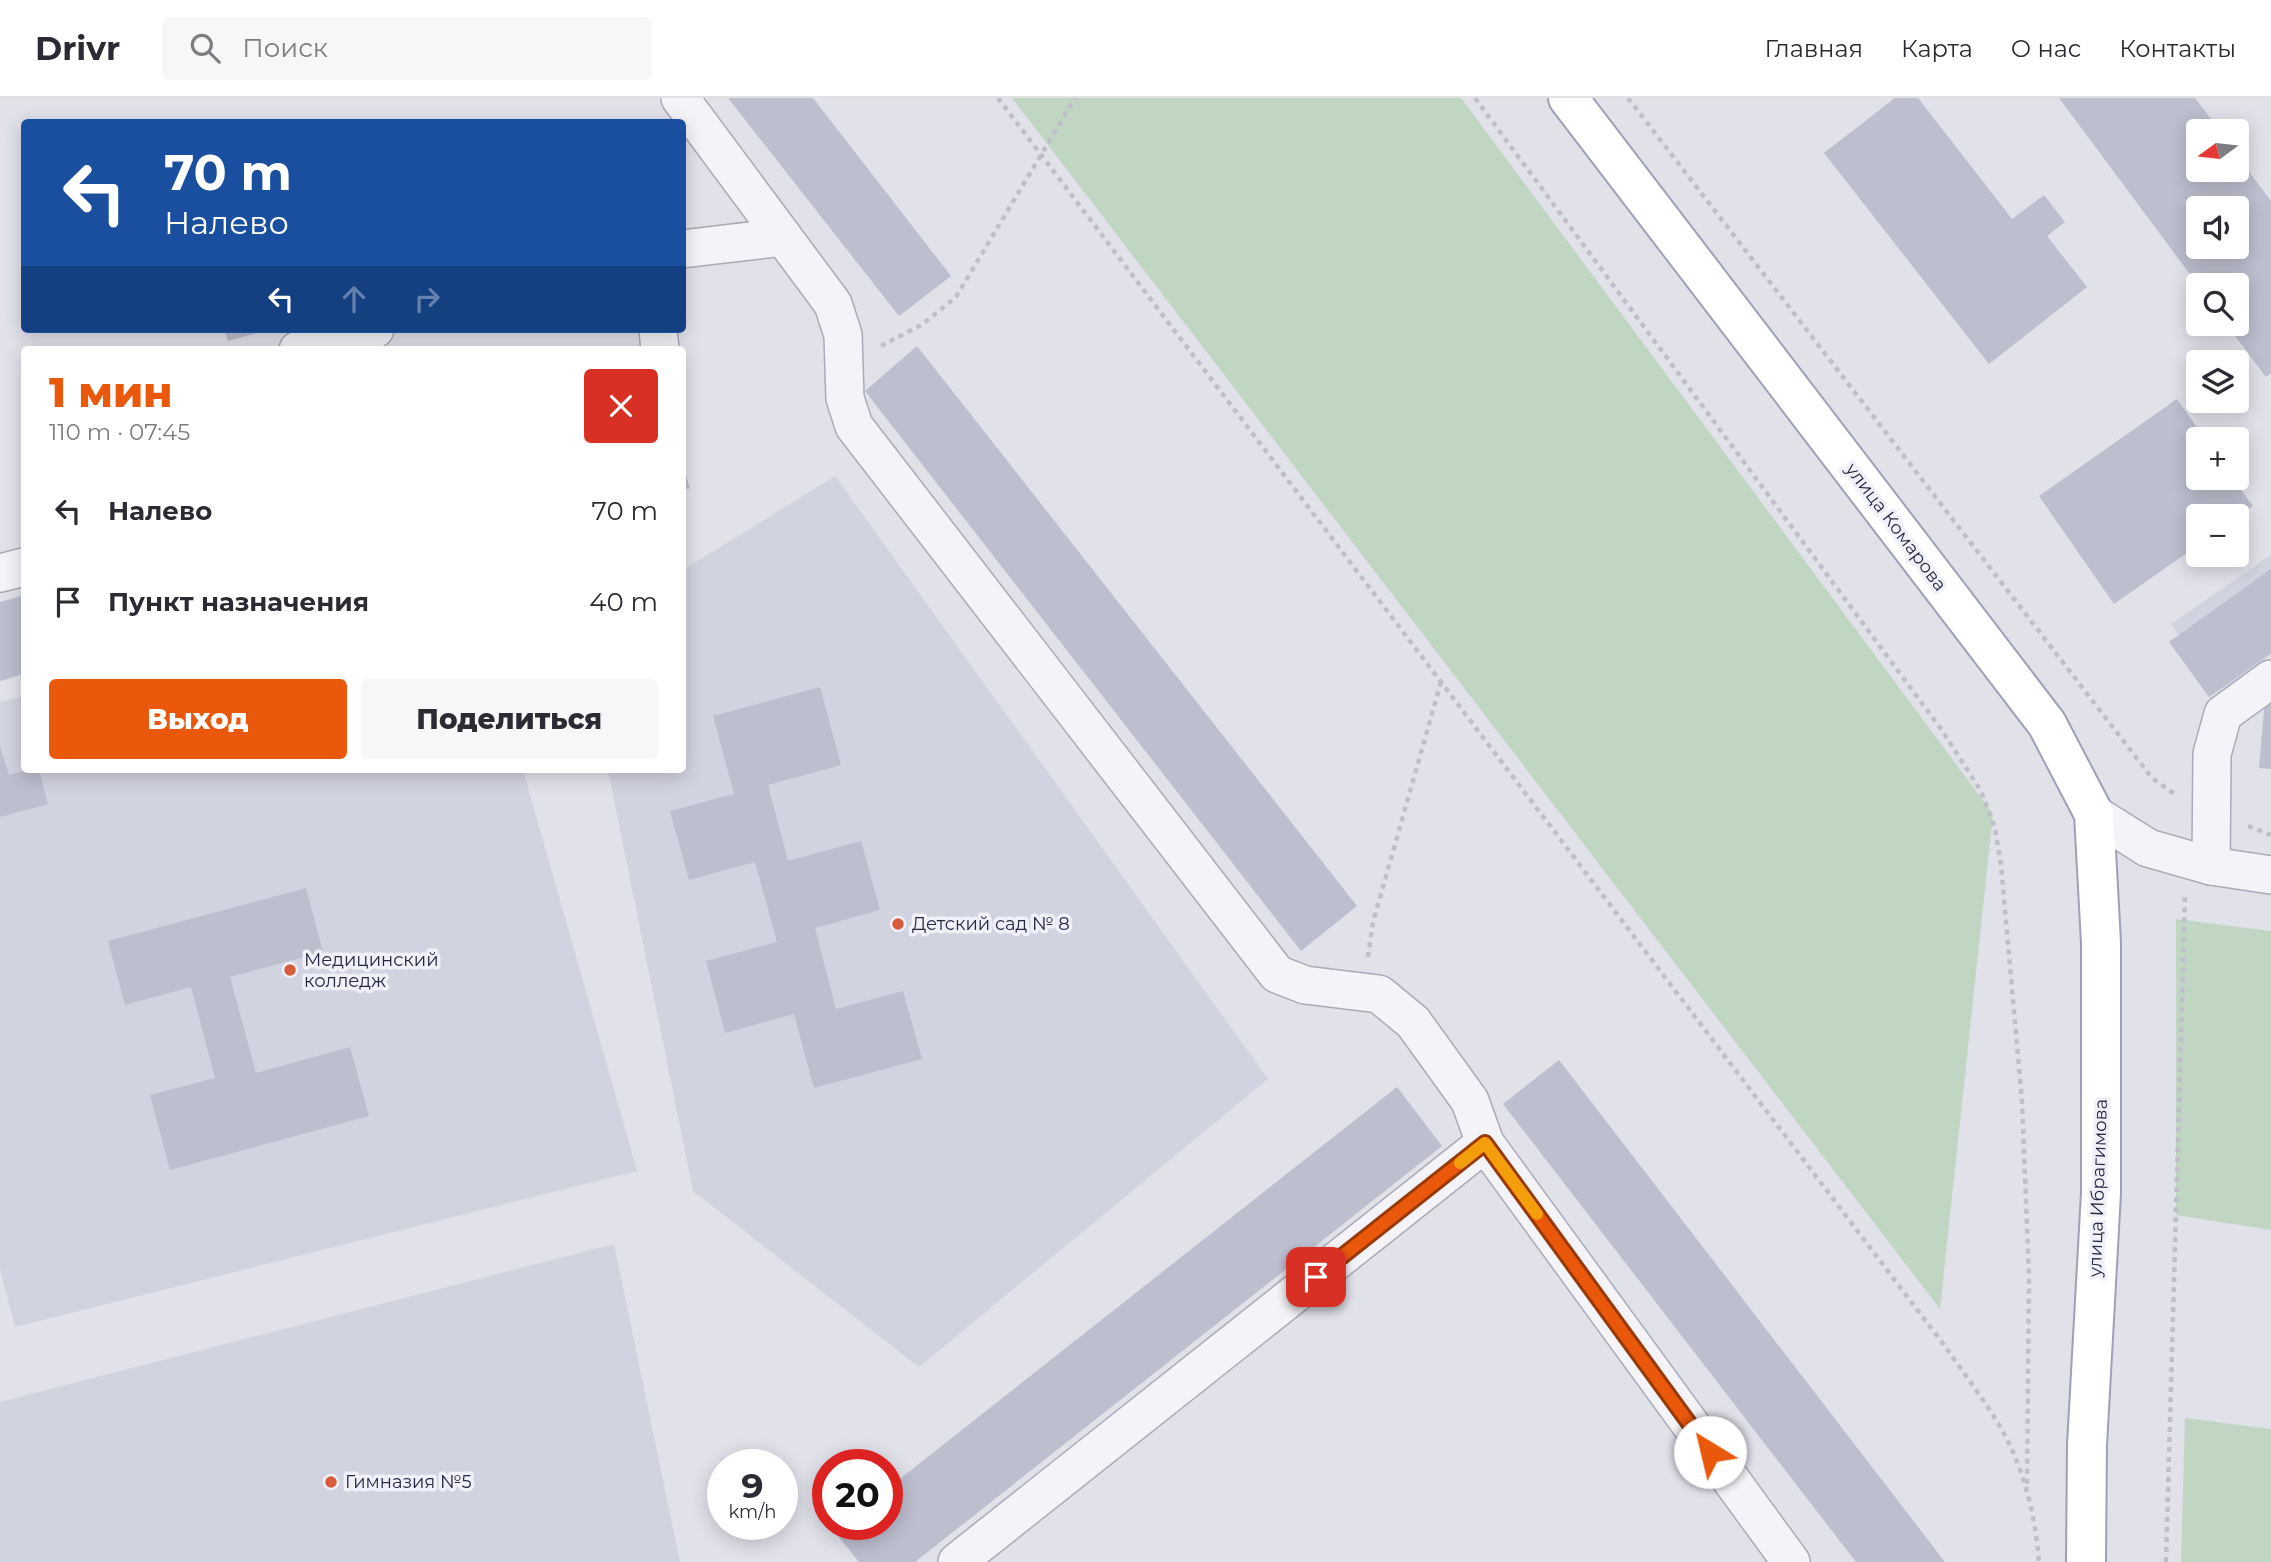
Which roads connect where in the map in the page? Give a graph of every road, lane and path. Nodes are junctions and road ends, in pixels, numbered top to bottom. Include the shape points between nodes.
1 (680, 98) edge
2 (998, 98) edge
3 (1074, 98) edge
4 (1475, 98) edge
5 (1568, 98) edge
6 (1628, 98) edge
7 (1041, 154) junction
8 (783, 237) junction
9 (686, 249) edge
10 (360, 333) edge
11 (313, 346) edge
12 (844, 367) junction
13 (21, 568) edge
14 (0, 573) edge
15 (2269, 681) edge
16 (1441, 682) junction
17 (2212, 812) junction
18 (2094, 814) junction
19 (2271, 835) edge
20 (2198, 862) junction
21 (2271, 875) edge
22 (1364, 992) junction
23 (1485, 1143) junction
24 (2027, 1490) junction
25 (957, 1562) edge
26 (1791, 1562) edge
27 (2039, 1562) edge
28 (2086, 1562) edge
29 (2165, 1562) edge

1 - 8 street
2 - 7 path
3 - 7 path
4 - 24 path via 1941,729 1981,790 1995,828 2001,865 2022,1101 2029,1277
5 - 18 main road, улица Комарова via 2047,724
6 - 17 path via 2152,778 2184,802
7 - 12 path via 956,297 923,324
7 - 16 path
8 - 9 street
8 - 12 street via 833,304 843,335
10 - 11 street
12 - 22 street via 845,398 854,426 1277,974 1305,985
13 - 14 street
15 - 17 street via 2223,714 2212,754
16 - 22 path via 1373,922
16 - 24 path via 1947,1349 2007,1440
17 - 19 path
17 - 20 street
18 - 20 street via 2148,848
18 - 28 main road, улица Ибрагимова via 2101,943 2101,1193 2087,1445
20 - 21 street
20 - 29 path
22 - 23 street via 1379,994 1413,1022 1470,1101
23 - 25 street
23 - 26 street
24 - 27 path

